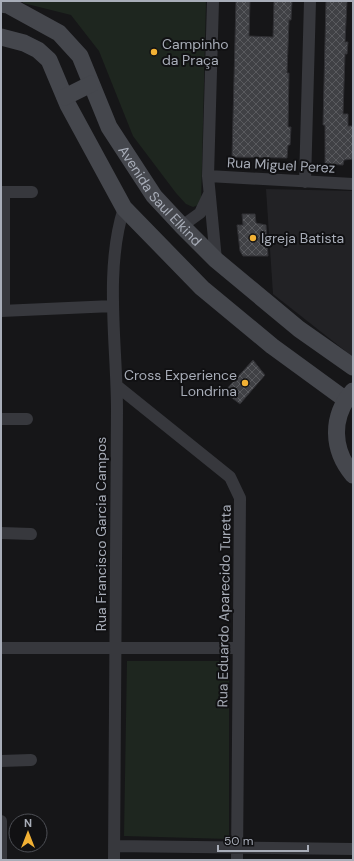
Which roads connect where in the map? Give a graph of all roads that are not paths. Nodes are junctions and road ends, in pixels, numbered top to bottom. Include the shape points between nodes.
1 (212, 1) edge
2 (310, 1) edge
3 (6, 3) edge
4 (1, 38) edge
5 (91, 84) junction
6 (65, 97) junction
7 (208, 176) junction
8 (305, 182) junction
9 (353, 184) edge
10 (2, 192) edge
11 (32, 192) dead end
12 (209, 194) junction
13 (124, 208) junction
14 (182, 226) junction
15 (216, 260) junction
16 (113, 306) junction
17 (2, 311) edge
18 (353, 367) edge
19 (117, 386) junction
20 (349, 396) edge
21 (1, 419) edge
22 (27, 419) dead end
23 (353, 475) edge
24 (1, 533) edge
25 (31, 534) dead end
26 (1, 648) edge
27 (238, 648) junction
28 (116, 649) junction
29 (31, 760) dead end
30 (1, 761) edge
31 (1, 821) edge
32 (114, 846) junction
33 (353, 849) edge
34 (237, 854) edge
35 (1, 860) edge
36 (114, 860) edge

1 - 7 street
2 - 8 street
3 - 5 main road, Avenida Saul Elkind via 59,33 80,56
4 - 6 main road, Avenida Saul Elkind via 24,43 38,50 49,60
5 - 6 main road
5 - 14 main road, Avenida Saul Elkind via 109,127 154,196
6 - 13 main road, Avenida Saul Elkind
7 - 8 street, Rua Miguel Perez
7 - 12 street
8 - 9 street, Rua Miguel Perez
10 - 11 street
10 - 17 street
12 - 14 street via 200,213
12 - 15 street
13 - 16 street, Rua Francisco Garcia Campos via 116,239
13 - 20 main road, Avenida Saul Elkind via 202,288 272,346
14 - 15 main road, Avenida Saul Elkind
15 - 18 main road, Avenida Saul Elkind via 299,329
16 - 17 street
16 - 19 street, Rua Francisco Garcia Campos
19 - 27 street, Rua Eduardo Aparecido Turetta via 230,476 236,487 240,498
19 - 28 street, Rua Francisco Garcia Campos
20 - 23 main road via 338,416 336,432 338,450
21 - 22 street
24 - 25 street
26 - 28 street
27 - 28 street
27 - 34 street, Rua Eduardo Aparecido Turetta
28 - 32 street, Rua Francisco Garcia Campos
29 - 30 street
31 - 35 street
32 - 34 street
32 - 36 street, Rua Francisco Garcia Campos
33 - 34 street

